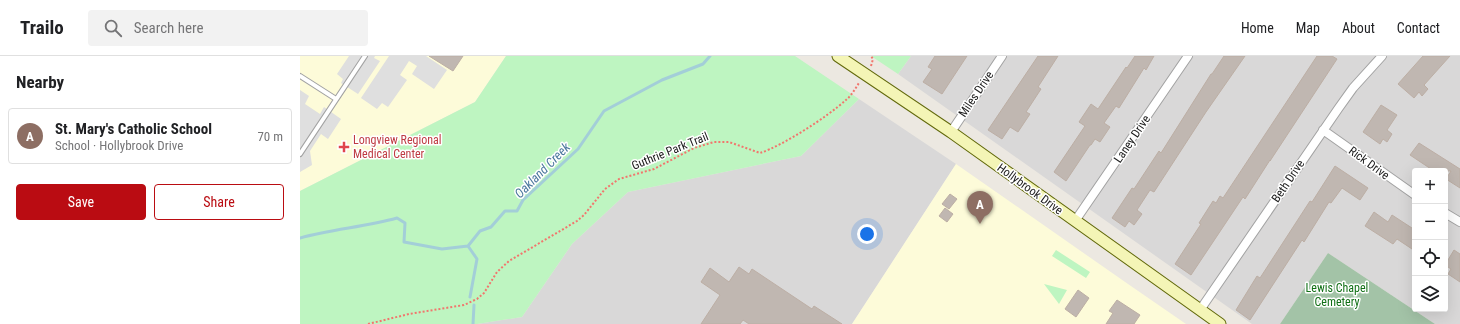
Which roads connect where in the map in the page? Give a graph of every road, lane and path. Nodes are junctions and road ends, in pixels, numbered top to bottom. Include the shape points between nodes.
1 (365, 56) edge
2 (838, 56) edge
3 (871, 56) edge
4 (1002, 56) edge
5 (1188, 56) edge
6 (1382, 56) edge
7 (872, 63) dead end
8 (300, 76) edge
9 (859, 84) dead end
10 (336, 99) junction
11 (1323, 130) junction
12 (950, 132) junction
13 (300, 154) edge
14 (1412, 193) edge
15 (1448, 215) edge
16 (1075, 221) junction
17 (1460, 222) edge
18 (1200, 310) junction
19 (368, 324) edge
20 (1220, 324) edge

1 - 10 lane
2 - 12 main road, Hollybrook Drive
3 - 7 path
4 - 12 street, Miles Drive
5 - 16 street, Laney Drive
6 - 11 street, Beth Drive via 1353,88
8 - 10 lane
9 - 19 path, Guthrie Park Trail via 847,100 830,113 764,152 760,153 729,142 714,142 694,148 654,169 613,182 580,219 509,261 497,272 484,293 477,299
10 - 13 lane
11 - 14 street, Rick Drive
11 - 18 street, Beth Drive
12 - 16 main road, Hollybrook Drive
15 - 17 street
16 - 18 main road, Hollybrook Drive
18 - 20 main road, Hollybrook Drive

